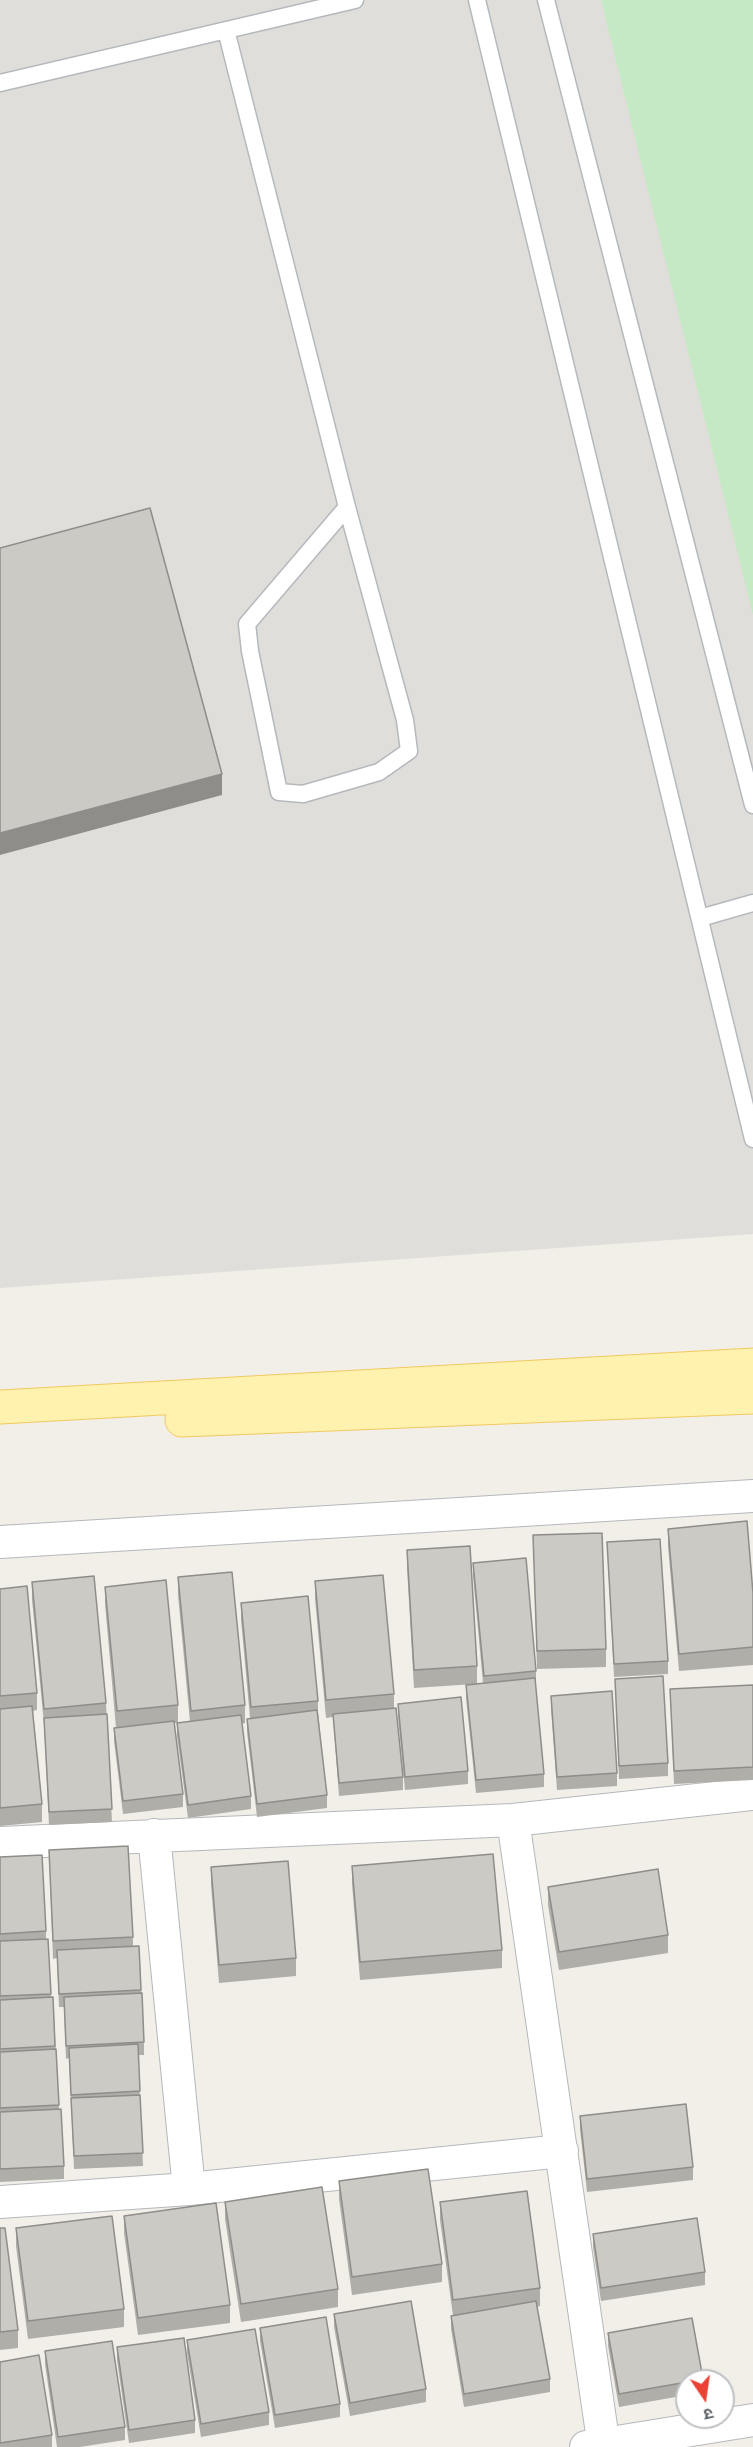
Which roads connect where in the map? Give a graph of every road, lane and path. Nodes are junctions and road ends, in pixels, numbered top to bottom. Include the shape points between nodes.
1 (355, 0) edge
2 (477, 0) edge
3 (546, 0) edge
4 (226, 30) junction
5 (0, 83) edge
6 (347, 507) junction
7 (753, 805) edge
8 (753, 903) edge
9 (700, 918) junction
10 (753, 1139) edge
11 (753, 1365) edge
12 (753, 1397) edge
13 (0, 1407) edge
14 (0, 1427) edge
15 (753, 1496) edge
16 (0, 1542) edge
17 (753, 1794) edge
18 (513, 1820) junction
19 (154, 1835) junction
20 (0, 1844) edge
21 (562, 2151) junction
22 (189, 2189) junction
23 (0, 2202) edge
24 (753, 2420) edge
25 (598, 2446) edge

1 - 4 lane
2 - 9 lane
3 - 7 lane
4 - 5 lane
4 - 6 lane
6 - 6 lane via 405,720 409,751 379,772 303,794 279,792 247,624
8 - 9 lane
9 - 10 lane
11 - 13 main road
12 - 14 main road
15 - 16 street
17 - 18 street
18 - 19 street
18 - 21 street
19 - 20 street
19 - 22 street
21 - 22 street
21 - 25 street
22 - 23 street
24 - 25 street

